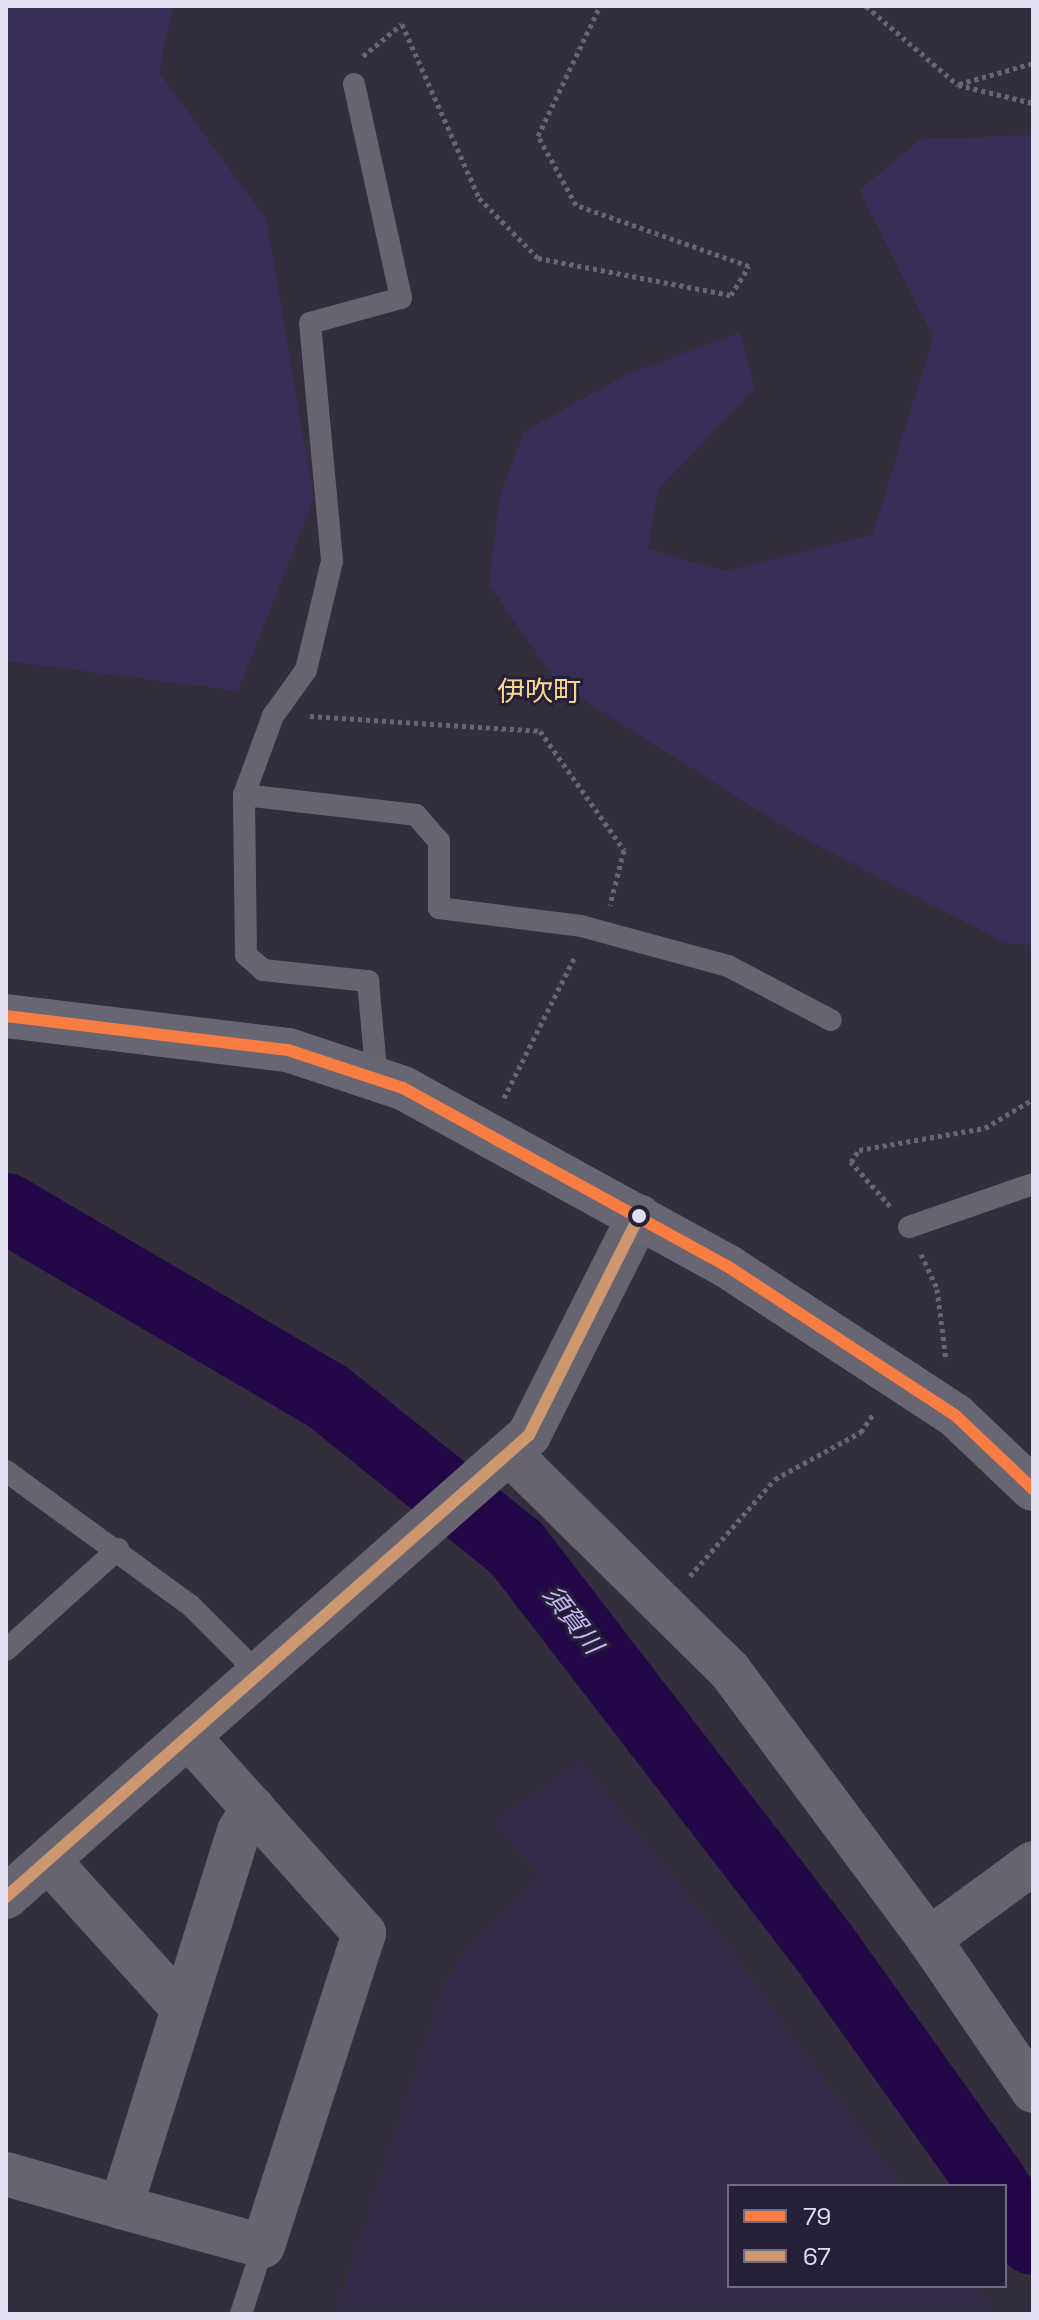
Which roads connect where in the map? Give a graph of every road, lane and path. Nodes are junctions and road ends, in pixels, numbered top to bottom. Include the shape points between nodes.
1 (600, 6) edge
2 (866, 6) edge
3 (1033, 63) edge
4 (354, 84) joint
5 (958, 85) junction
6 (1033, 103) edge
7 (273, 716) junction
8 (244, 795) junction
9 (596, 930) junction
10 (6, 1016) edge
11 (831, 1020) dead end
12 (377, 1079) junction
13 (488, 1131) junction
14 (1033, 1184) edge
15 (639, 1216) junction
16 (909, 1227) dead end
17 (897, 1379) junction
18 (505, 1459) junction
19 (6, 1471) edge
20 (1033, 1489) edge
21 (118, 1549) junction
22 (665, 1603) junction
23 (6, 1650) edge
24 (259, 1674) junction
25 (189, 1737) junction
26 (253, 1808) junction
27 (48, 1860) junction
28 (1033, 1863) edge
29 (6, 1897) edge
30 (929, 1939) junction
31 (183, 2009) junction
32 (1033, 2091) edge
33 (6, 2174) edge
34 (121, 2207) junction
35 (263, 2246) junction
36 (241, 2314) edge

1 - 4 path via 538,136 576,205 749,266 731,295 538,258 479,198 402,24 363,55
2 - 5 path
3 - 5 path
4 - 7 lane via 401,298 310,323 332,561 306,670
5 - 6 path
7 - 8 lane
7 - 9 path via 540,731 624,850
8 - 9 lane via 416,815 439,841 439,908
8 - 12 lane via 246,955 263,970 368,981
9 - 11 lane via 728,966
9 - 13 path
10 - 12 street via 288,1050
12 - 13 street
13 - 15 street
14 - 16 lane
15 - 17 street
15 - 18 street via 529,1435
17 - 20 street via 956,1416
17 - 22 path via 861,1432 775,1479
18 - 22 street
18 - 24 street
19 - 21 lane
21 - 23 lane
21 - 24 lane via 190,1605
22 - 30 street via 730,1671
24 - 25 street
25 - 26 street
25 - 27 street
26 - 31 street via 239,1831
26 - 35 street via 364,1933
27 - 29 street
27 - 31 street
28 - 30 street
30 - 32 street
31 - 34 street
33 - 34 street
34 - 35 street
35 - 36 lane

